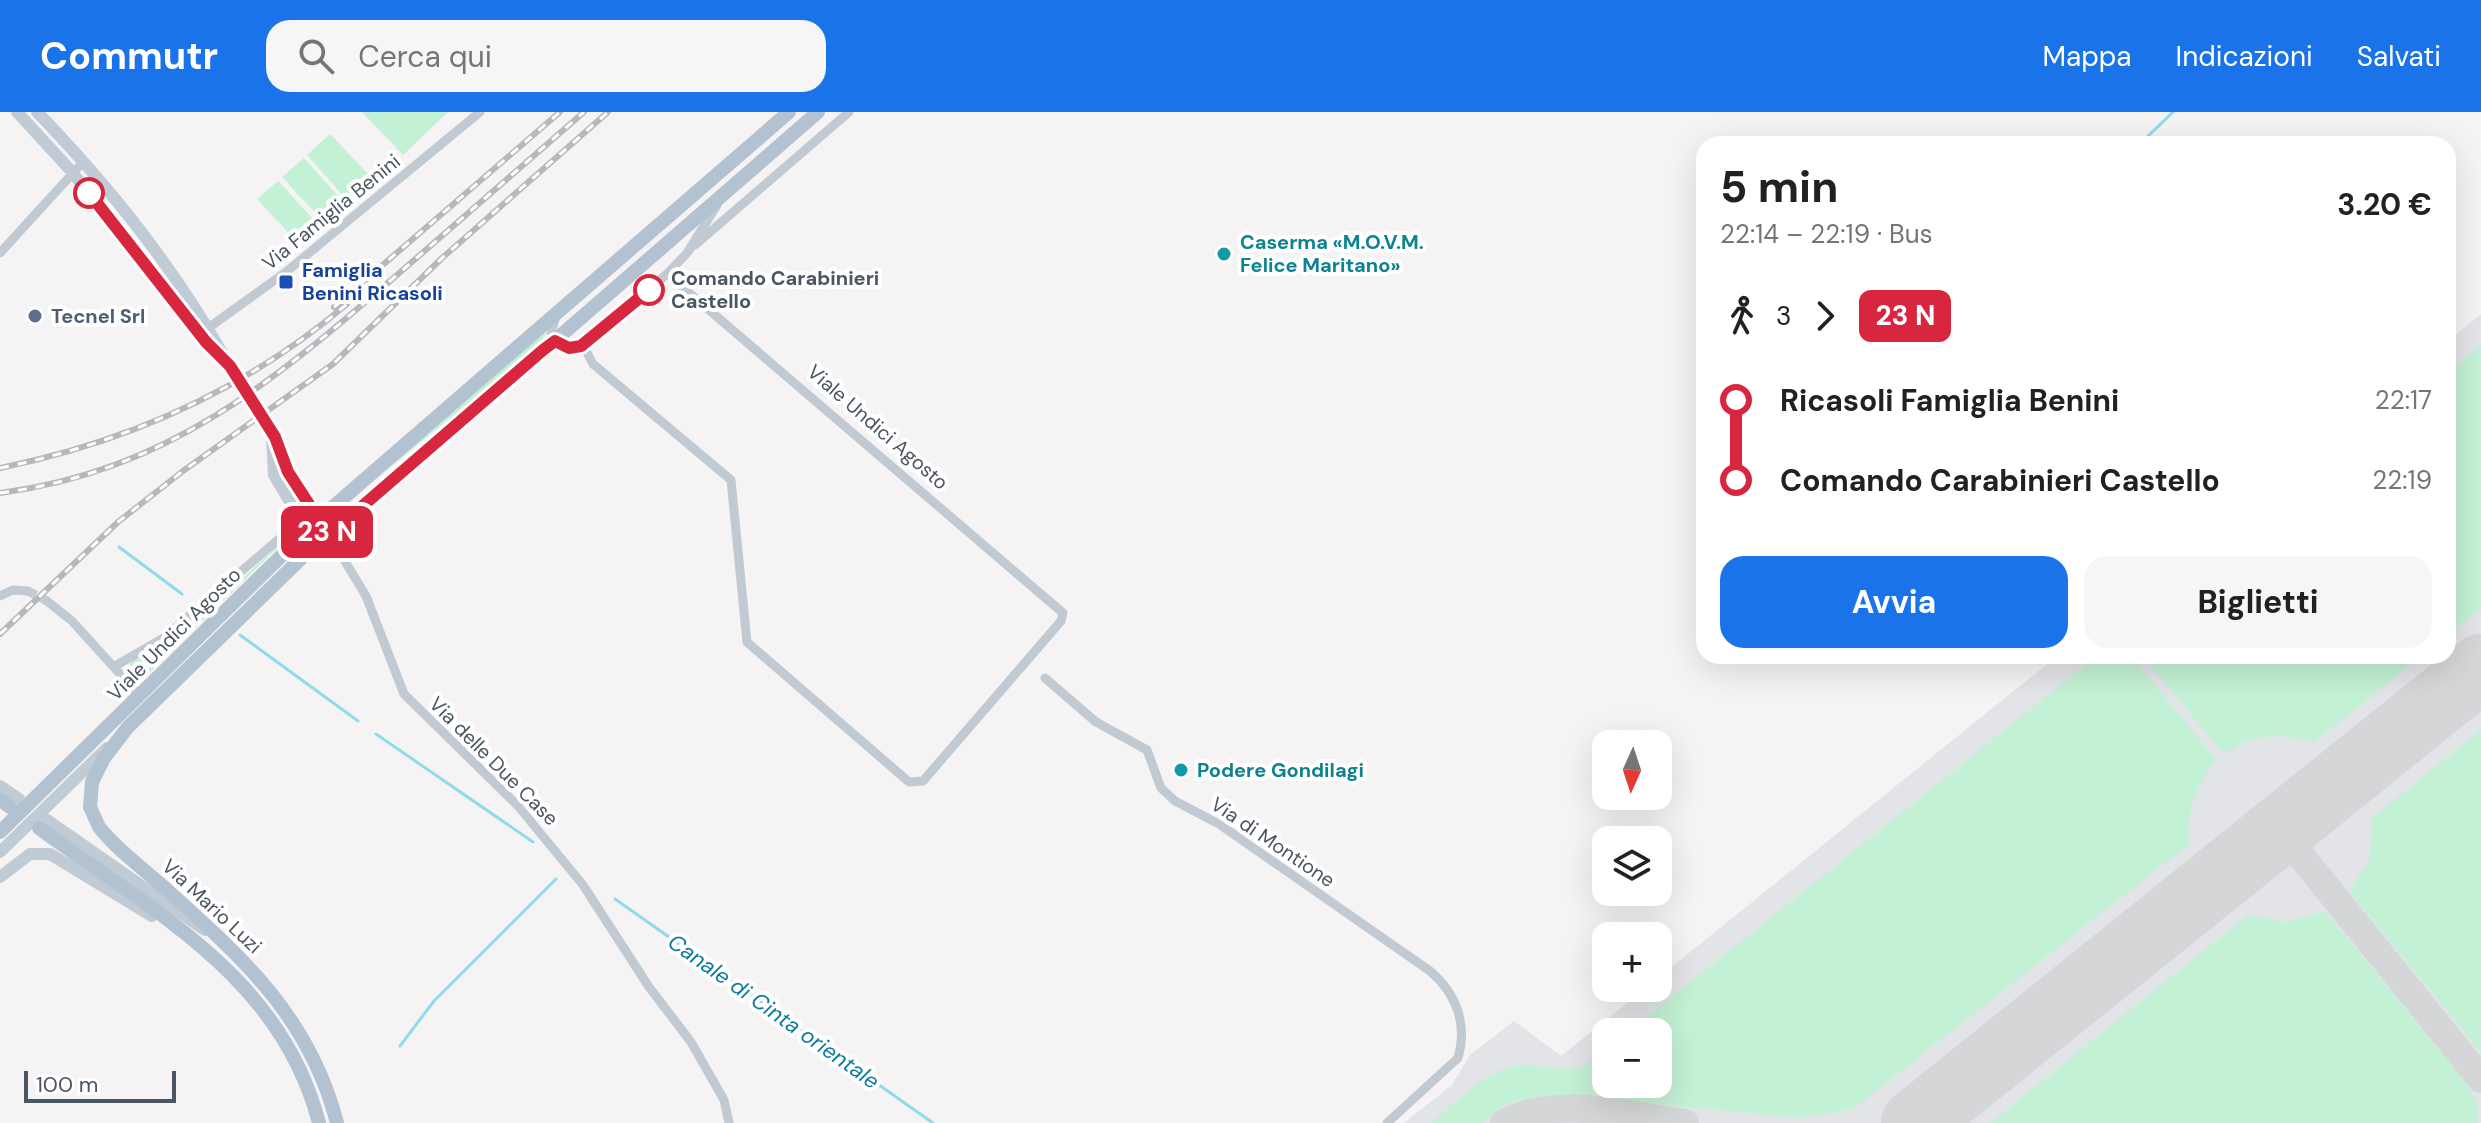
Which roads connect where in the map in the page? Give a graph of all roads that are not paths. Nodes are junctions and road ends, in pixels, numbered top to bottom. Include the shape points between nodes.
1 (17, 112) edge
2 (37, 112) edge
3 (480, 112) edge
4 (789, 112) edge
5 (818, 112) edge
6 (849, 112) edge
7 (84, 161) junction
8 (72, 172) junction
9 (735, 185) junction
10 (121, 207) junction
11 (109, 218) junction
12 (0, 253) edge
13 (687, 253) junction
14 (667, 274) junction
15 (560, 310) junction
16 (204, 331) junction
17 (555, 341) junction
18 (583, 345) junction
19 (229, 365) tunnel mouth
20 (316, 515) junction
21 (302, 526) junction
22 (329, 535) junction
23 (28, 591) tunnel mouth
24 (0, 596) edge
25 (47, 601) tunnel mouth
26 (115, 666) junction
27 (1045, 678) dead end
28 (140, 696) junction
29 (128, 727) junction
30 (0, 786) edge
31 (10, 802) edge
32 (43, 824) joint
33 (0, 832) edge
34 (0, 852) edge
35 (0, 877) edge
36 (221, 941) junction
37 (202, 947) junction
38 (319, 1123) edge
39 (337, 1123) edge
40 (729, 1123) edge
41 (1387, 1123) edge

1 - 8 main road
2 - 7 main road
3 - 16 street, Via Famiglia Benini via 309,254
4 - 15 main road, Viale Undici Agosto
5 - 9 main road, Viale Undici Agosto
6 - 13 street
7 - 8 street
7 - 10 main road
8 - 11 main road
8 - 12 street
9 - 13 street, Viale Undici Agosto
9 - 17 main road, Viale Undici Agosto
10 - 11 street via 121,216
10 - 16 main road
11 - 16 main road
13 - 14 street, Viale Undici Agosto
14 - 18 street, Viale Undici Agosto
14 - 18 street, Viale Undici Agosto via 1062,612 1061,621 923,781 909,782 747,642 731,480 600,371
15 - 17 street via 552,326
15 - 20 main road, Viale Undici Agosto
16 - 19 main road
17 - 18 street via 569,348
17 - 22 main road, Viale Undici Agosto
20 - 21 main road, Viale Undici Agosto
20 - 21 main road via 288,472 271,429 274,475
20 - 22 main road
21 - 26 street via 156,644
21 - 28 main road, Viale Undici Agosto
22 - 29 main road, Viale Undici Agosto
22 - 40 street, Via delle Due Case via 371,606 404,694 518,806 583,885 697,1052 724,1100
23 - 24 street
25 - 26 street
26 - 28 street
27 - 41 street, Via di Montione via 1096,722 1147,750 1168,795 1219,824 1430,971 1454,1001 1462,1030 1458,1058
28 - 33 main road, Viale Undici Agosto
29 - 34 main road, Viale Undici Agosto
29 - 36 main road, Via Mario Luzi via 92,782 89,801 95,821
30 - 31 main road
32 - 36 main road
32 - 37 main road, Via Mario Luzi
35 - 37 main road via 30,854 56,856
36 - 39 main road, Via Mario Luzi via 263,981 304,1036
37 - 38 main road, Via Mario Luzi via 275,1021 306,1080

